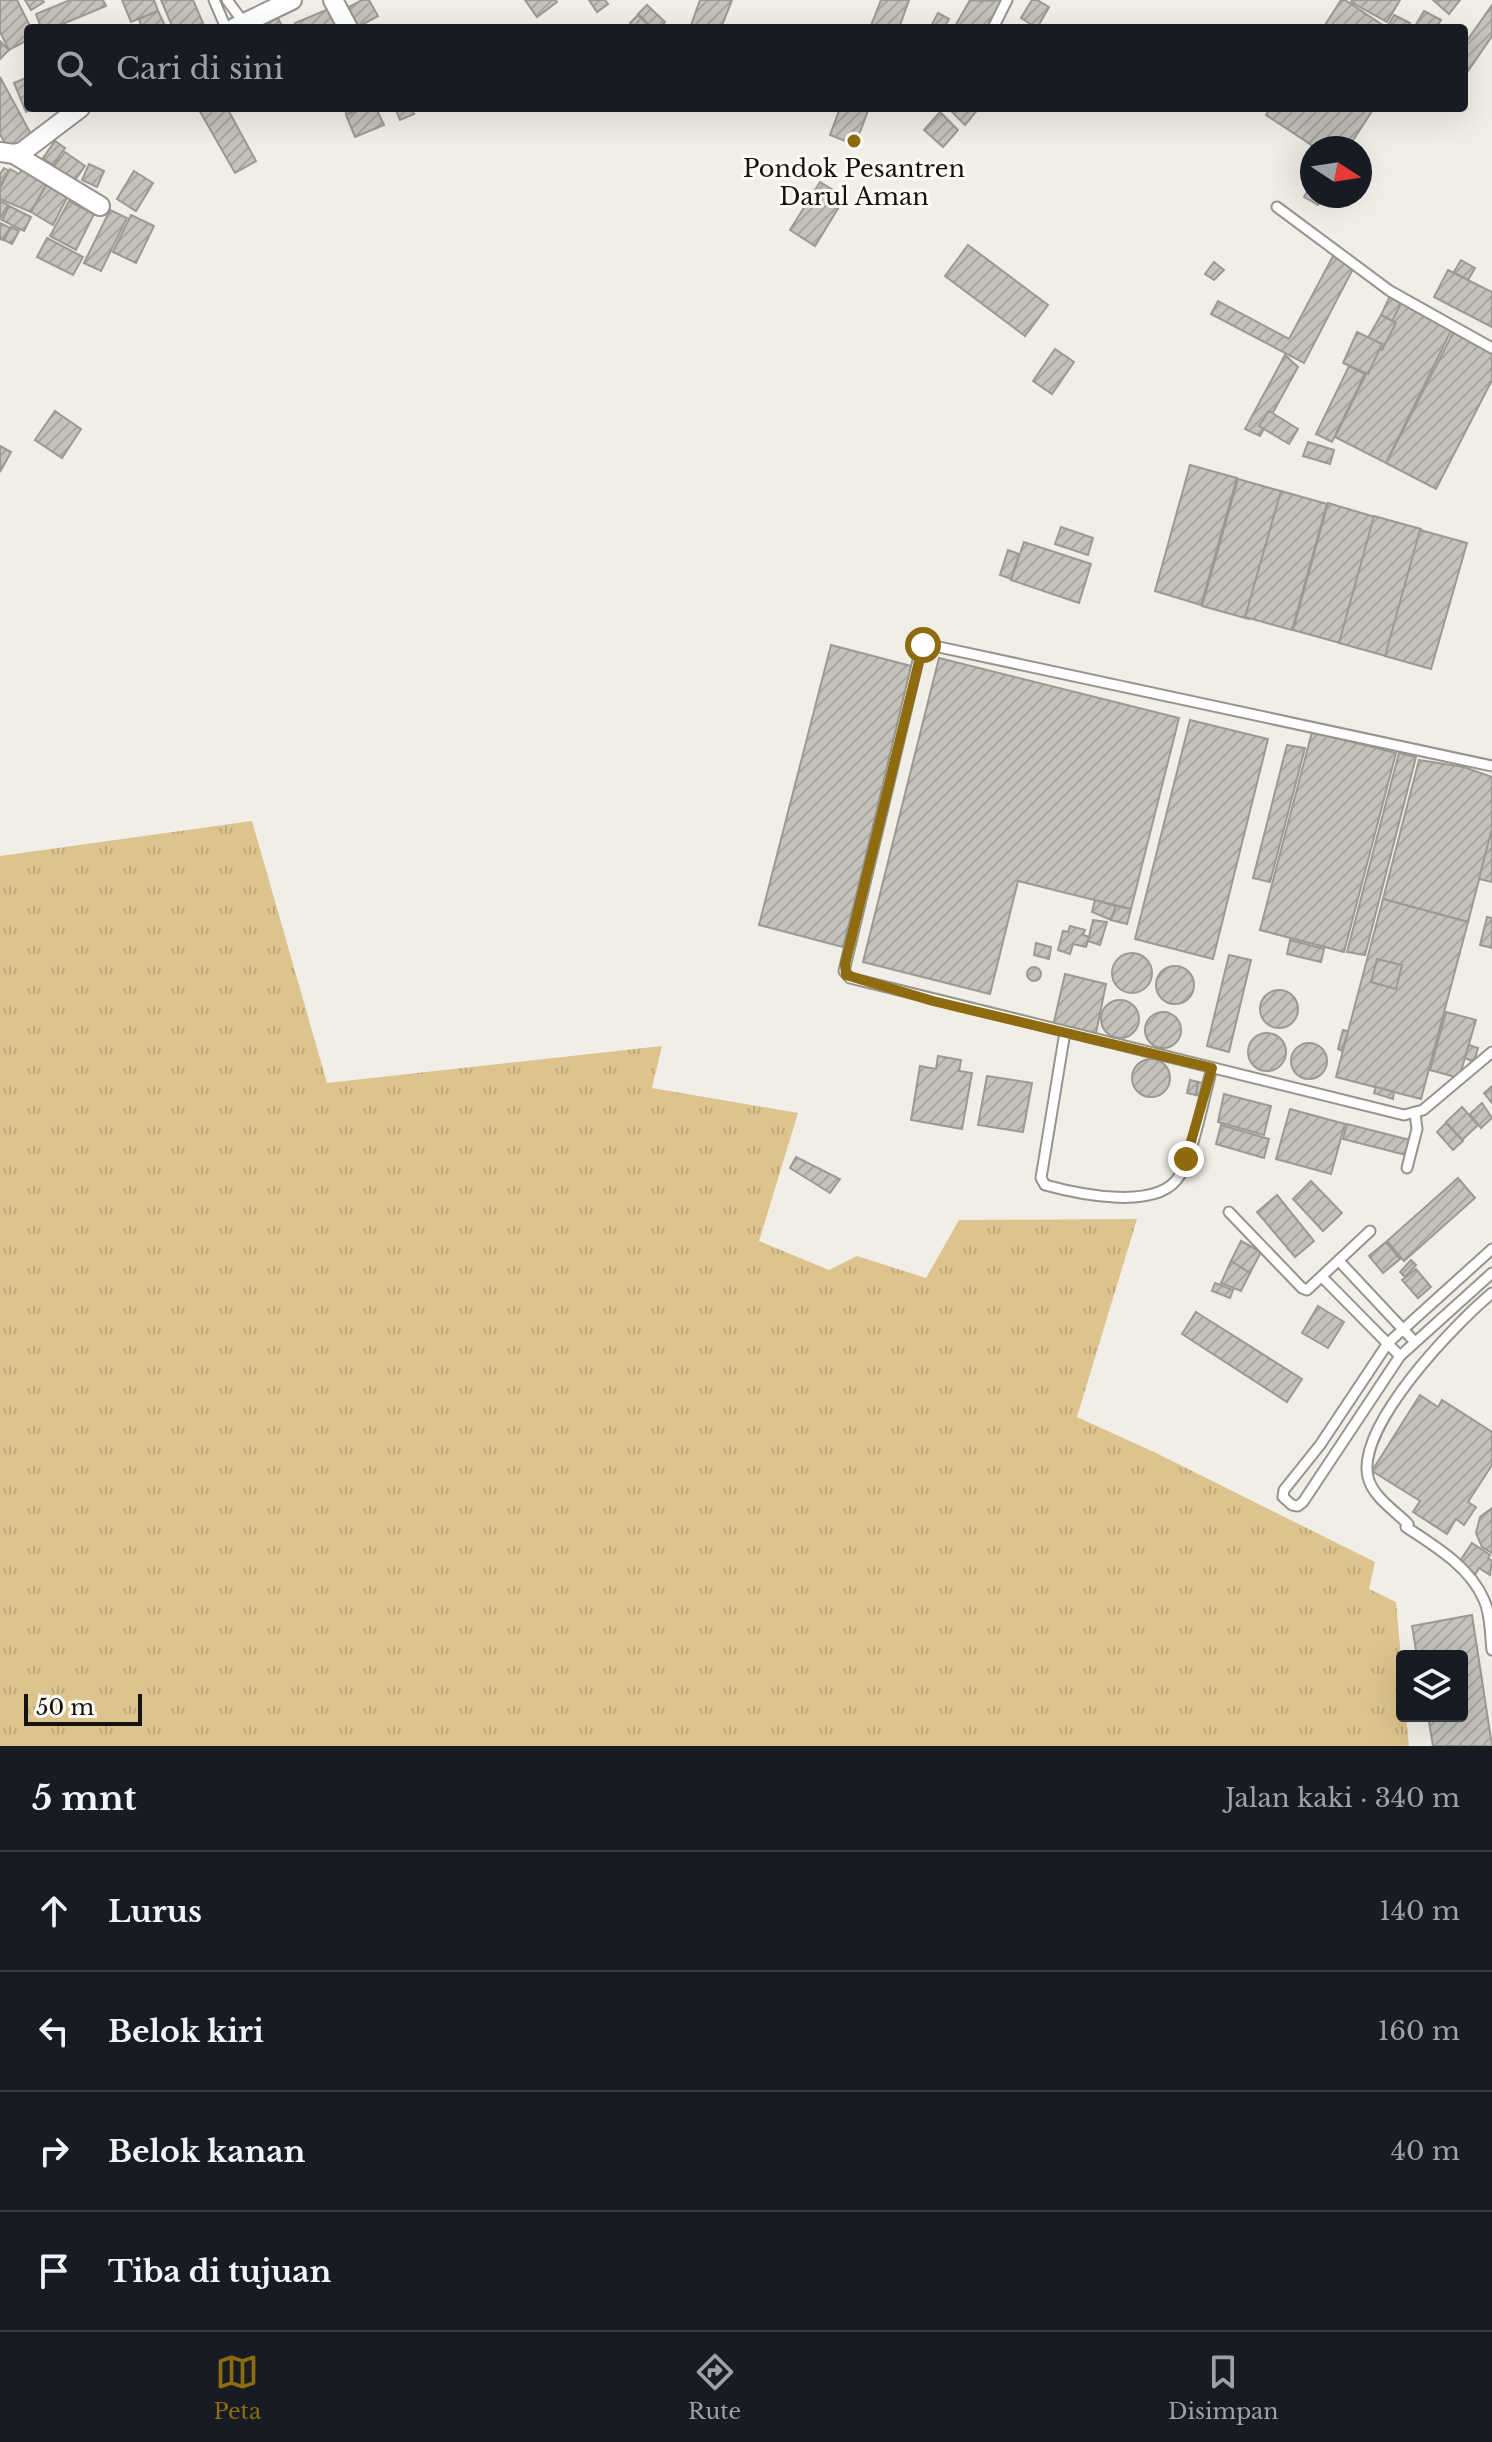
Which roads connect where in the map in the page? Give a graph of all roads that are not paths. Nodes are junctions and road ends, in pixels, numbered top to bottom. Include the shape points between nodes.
1 (214, 0) edge
2 (227, 0) edge
3 (292, 0) edge
4 (333, 0) edge
5 (1007, 0) edge
6 (233, 24) edge
7 (234, 24) edge
8 (239, 24) edge
9 (346, 24) edge
10 (995, 24) edge
11 (75, 112) edge
12 (7, 153) edge
13 (100, 206) dead end
14 (1277, 207) dead end
15 (1492, 348) edge
16 (1492, 766) edge
17 (1065, 1032) junction
18 (1492, 1052) edge
19 (1212, 1068) junction
20 (1415, 1113) junction
21 (1407, 1168) dead end
22 (1229, 1212) dead end
23 (1370, 1231) dead end
24 (1492, 1249) edge
25 (1339, 1261) junction
26 (1492, 1273) edge
27 (1322, 1277) junction
28 (1492, 1293) edge
29 (1402, 1328) junction
30 (1414, 1341) junction
31 (1388, 1343) junction
32 (1400, 1356) junction
33 (1492, 1650) edge

1 - 6 lane
2 - 7 lane
3 - 8 street
4 - 9 street
5 - 10 lane
11 - 12 street via 30,148
12 - 13 street
14 - 15 lane via 1390,291
16 - 17 lane via 923,645 844,971 850,978
17 - 19 lane
17 - 19 lane via 1041,1178 1059,1189 1136,1196 1172,1184 1186,1159
18 - 20 lane
19 - 20 lane via 1404,1115
20 - 21 lane via 1417,1129
22 - 27 lane via 1302,1288 1309,1290
23 - 25 lane
24 - 29 lane
25 - 27 lane
25 - 29 lane
26 - 30 lane
27 - 31 lane
28 - 33 lane via 1439,1345 1392,1405 1379,1427 1367,1476 1406,1527 1442,1551 1484,1599
29 - 30 lane
29 - 31 lane
30 - 32 lane
31 - 32 lane
31 - 32 lane via 1284,1490 1286,1502 1303,1502

